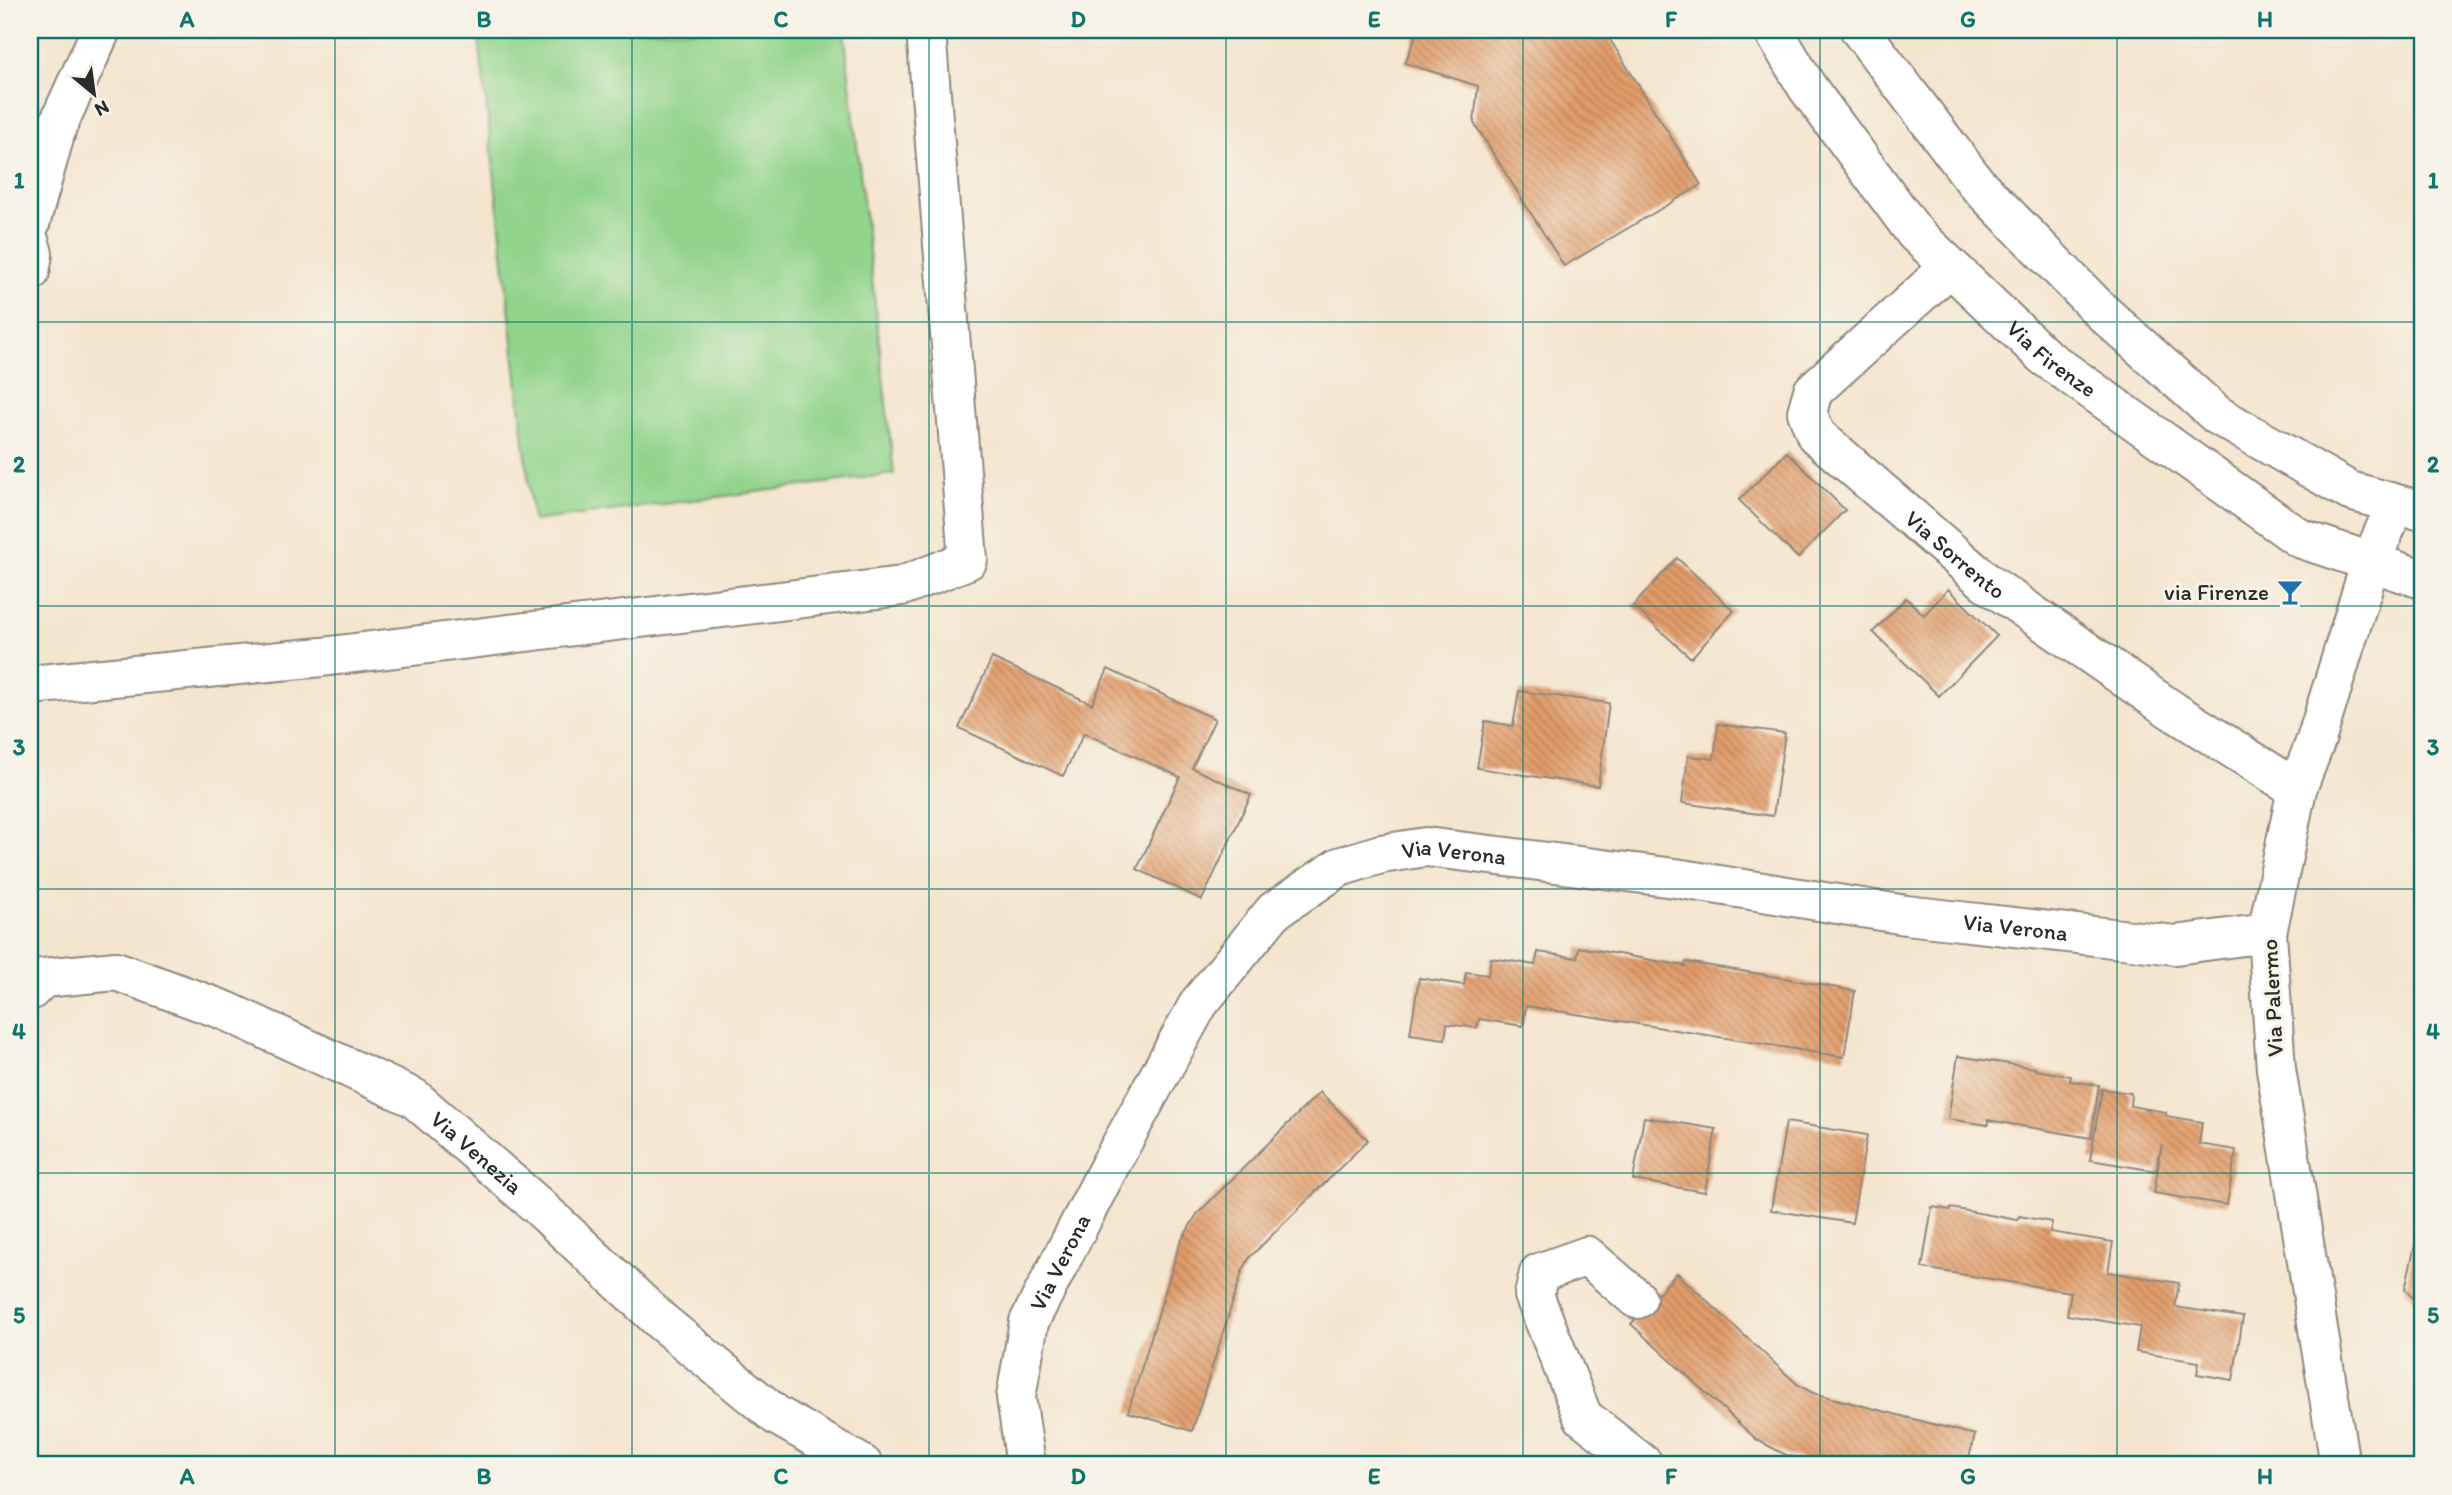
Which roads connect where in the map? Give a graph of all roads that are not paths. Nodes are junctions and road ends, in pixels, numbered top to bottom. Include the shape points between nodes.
1 (101, 30) edge
2 (926, 30) edge
3 (1773, 30) edge
4 (1860, 30) edge
5 (57, 127) junction
6 (30, 158) edge
7 (30, 224) edge
8 (30, 243) edge
9 (1950, 267) junction
10 (30, 272) edge
11 (2409, 507) edge
12 (2371, 561) junction
13 (2422, 579) edge
14 (30, 685) edge
15 (2297, 789) junction
16 (2267, 933) junction
17 (30, 991) edge
18 (1637, 1299) dead end
19 (863, 1465) edge
20 (1026, 1465) edge
21 (1644, 1465) edge
22 (2340, 1465) edge

1 - 5 street
2 - 14 street via 968,560 902,586 321,657
3 - 9 street, Via Firenze via 1807,87 1915,233
4 - 11 street via 1977,184 2101,310 2217,415 2350,491
5 - 6 street
5 - 7 street
8 - 10 street
9 - 12 street, Via Firenze via 2045,357 2299,538
9 - 15 street, Via Sorrento via 1813,391 1807,412 1816,435 1986,582 2173,711
11 - 12 street, Via Palermo
12 - 13 street, Via Firenze
12 - 15 street, Via Palermo
15 - 16 street, Via Palermo
16 - 20 street, Via Verona via 2162,944 1906,915 1675,878 1426,847 1339,867 1274,911 1199,1003 1110,1165 1029,1322 1016,1397
16 - 22 street, Via Palermo via 2276,1069
17 - 19 street, Via Venezia via 43,978 116,971 226,1011 414,1098 662,1322 776,1415
18 - 21 street via 1587,1256 1539,1273 1534,1294 1583,1417

